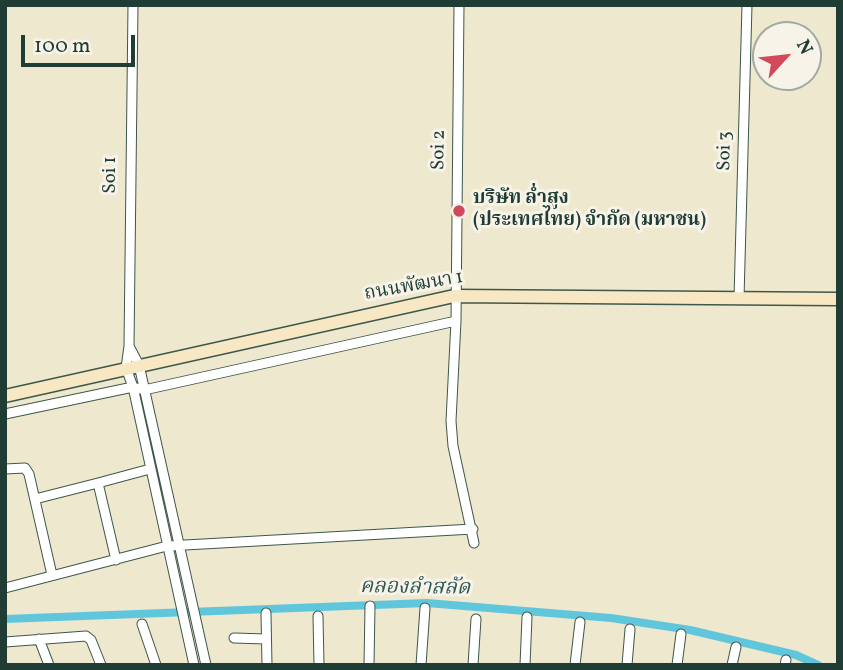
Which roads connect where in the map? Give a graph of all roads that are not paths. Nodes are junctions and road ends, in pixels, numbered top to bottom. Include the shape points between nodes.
1 (132, 5) edge
2 (459, 5) edge
3 (747, 5) edge
4 (454, 296) junction
5 (739, 298) junction
6 (838, 299) edge
7 (456, 321) junction
8 (129, 346) junction
9 (139, 365) junction
10 (126, 368) junction
11 (133, 387) junction
12 (144, 390) junction
13 (5, 396) edge
14 (5, 414) edge
15 (150, 468) junction
16 (5, 469) edge
17 (98, 483) junction
18 (35, 499) junction
19 (473, 529) junction
20 (474, 543) dead end
21 (167, 546) junction
22 (179, 546) junction
23 (116, 560) junction
24 (52, 575) junction
25 (5, 588) edge
26 (370, 607) dead end
27 (425, 608) dead end
28 (266, 613) dead end
29 (318, 616) dead end
30 (527, 618) dead end
31 (475, 619) dead end
32 (580, 622) dead end
33 (142, 624) dead end
34 (630, 629) dead end
35 (681, 634) dead end
36 (234, 638) dead end
37 (39, 639) junction
38 (265, 639) junction
39 (5, 642) edge
40 (736, 647) dead end
41 (48, 665) edge
42 (101, 665) edge
43 (156, 665) edge
44 (194, 665) edge
45 (206, 665) edge
46 (267, 665) edge
47 (319, 665) edge
48 (369, 665) edge
49 (421, 665) edge
50 (473, 665) edge
51 (525, 665) edge
52 (575, 665) edge
53 (627, 665) edge
54 (677, 665) edge
55 (732, 665) edge

1 - 8 street, Soi 1
2 - 4 street, Soi 2
3 - 5 street, Soi 3
4 - 5 main road, ถนนพัฒนา 1
4 - 7 street, Soi 2
4 - 9 main road, ถนนพัฒนา 1
5 - 6 main road, ถนนพัฒนา 1
7 - 12 street
7 - 19 street, Soi 2 via 453,446
8 - 9 street, Soi 1
8 - 10 street, Soi 1
9 - 10 main road, ถนนพัฒนา 1
9 - 12 street, Soi 1
10 - 11 street, Soi 1
10 - 13 main road, ถนนพัฒนา 1
11 - 12 street
11 - 14 street
11 - 15 street, Soi 1
12 - 22 street, Soi 1
15 - 17 street
15 - 21 street, Soi 1
16 - 18 street via 25,468
17 - 18 street
17 - 23 street
18 - 24 street
19 - 20 street, Soi 2
19 - 22 street
21 - 22 street
21 - 23 street
21 - 44 street, Soi 1
22 - 45 street, Soi 1
23 - 24 street
24 - 25 street
26 - 48 street
27 - 49 street
28 - 38 street
29 - 47 street
30 - 51 street
31 - 50 street
32 - 52 street
33 - 43 street
34 - 53 street
35 - 54 street
36 - 38 street
37 - 39 street
37 - 41 street
37 - 42 street via 86,636
38 - 46 street
40 - 55 street

